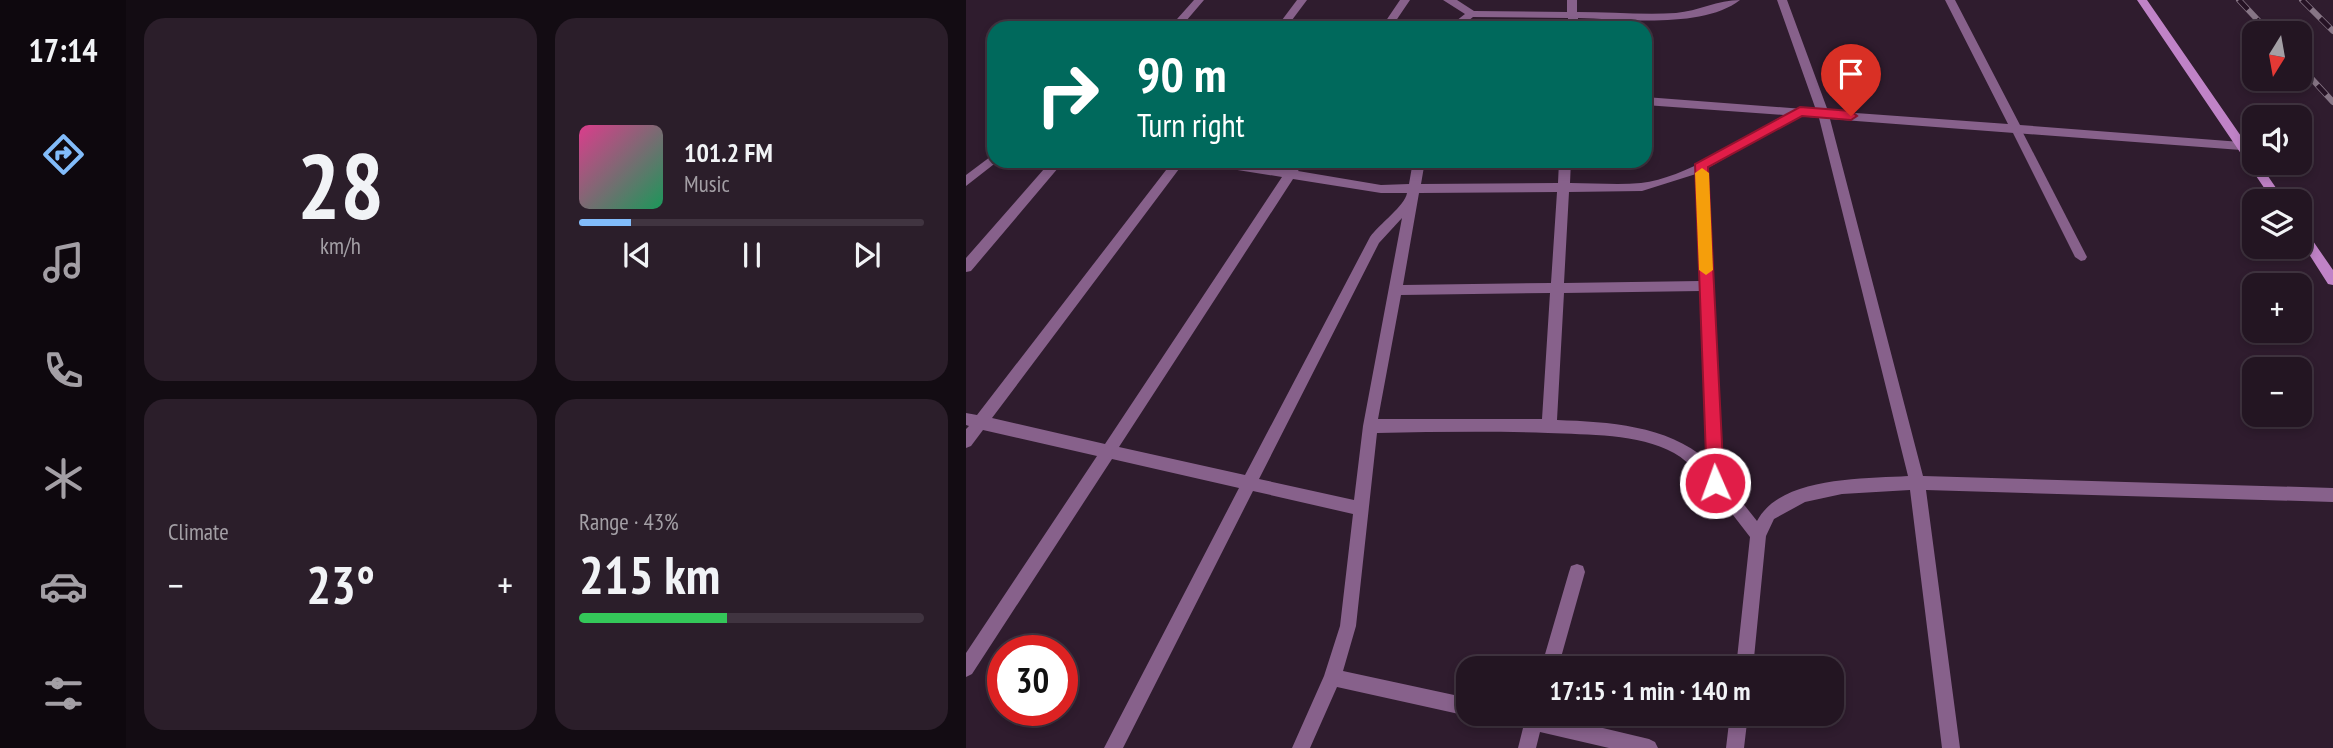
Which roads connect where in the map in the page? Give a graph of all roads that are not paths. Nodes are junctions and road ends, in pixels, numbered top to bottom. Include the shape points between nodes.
1 (1199, 0) edge
2 (1302, 0) edge
3 (1405, 0) edge
4 (1448, 0) edge
5 (1572, 0) edge
6 (1735, 0) edge
7 (1782, 0) edge
8 (1950, 0) edge
9 (2142, 0) edge
10 (1471, 14) junction
11 (1180, 21) edge
12 (1286, 21) edge
13 (1391, 21) edge
14 (1462, 21) edge
15 (1560, 21) edge
16 (1573, 21) edge
17 (1590, 21) edge
18 (1652, 102) edge
19 (1800, 111) junction
20 (1824, 113) junction
21 (2016, 129) junction
22 (2241, 146) junction
23 (987, 164) edge
24 (1702, 164) junction
25 (1052, 168) edge
26 (1173, 168) edge
27 (1245, 168) edge
28 (1294, 168) edge
29 (1417, 168) edge
30 (1564, 168) edge
31 (1289, 176) junction
32 (966, 182) edge
33 (1563, 188) junction
34 (1412, 189) junction
35 (2271, 189) edge
36 (1409, 205) junction
37 (2312, 249) edge
38 (2081, 257) dead end
39 (966, 267) edge
40 (2333, 280) edge
41 (1707, 286) junction
42 (1558, 289) junction
43 (1394, 290) junction
44 (973, 420) edge
45 (1370, 426) junction
46 (1549, 427) junction
47 (966, 441) edge
48 (1108, 451) junction
49 (1250, 483) junction
50 (1715, 483) junction
51 (1917, 483) junction
52 (2333, 495) edge
53 (1361, 509) junction
54 (1758, 535) junction
55 (1577, 572) dead end
56 (1552, 656) edge
57 (1745, 656) edge
58 (966, 668) edge
59 (1332, 677) junction
60 (1456, 704) edge
61 (1533, 726) edge
62 (1565, 726) edge
63 (1738, 726) edge
64 (1113, 748) edge
65 (1301, 748) edge
66 (1527, 748) edge
67 (1648, 748) edge
68 (1735, 748) edge
69 (1951, 748) edge

1 - 11 street
2 - 12 street
3 - 13 street
4 - 10 street
5 - 16 street
6 - 17 street via 1708,11 1676,16
7 - 20 street
8 - 21 street
9 - 22 main road
10 - 14 street
10 - 15 street
18 - 19 street
19 - 20 street
19 - 24 street
20 - 21 street
20 - 51 street
21 - 22 street
21 - 38 lane
22 - 35 main road
23 - 32 street
24 - 33 street via 1652,186
24 - 41 street
25 - 39 street
26 - 44 street
27 - 31 street
28 - 31 street
29 - 34 street
30 - 33 street
31 - 34 street via 1354,187
31 - 48 street
33 - 34 street
33 - 42 street
34 - 36 street
36 - 43 street
36 - 49 street via 1374,240
37 - 40 main road
41 - 42 street
41 - 50 street
42 - 43 street
42 - 46 street
43 - 45 street
44 - 47 street
44 - 48 street
45 - 46 street
45 - 53 street
46 - 50 street via 1620,432 1677,447
48 - 49 street
48 - 58 street
49 - 53 street
49 - 64 street
50 - 54 street
51 - 52 street
51 - 54 street via 1842,487 1802,495 1769,514
51 - 69 street
53 - 59 street via 1348,626
54 - 57 street
55 - 56 street
59 - 60 street
59 - 65 street
61 - 66 street
62 - 67 street
63 - 68 street

